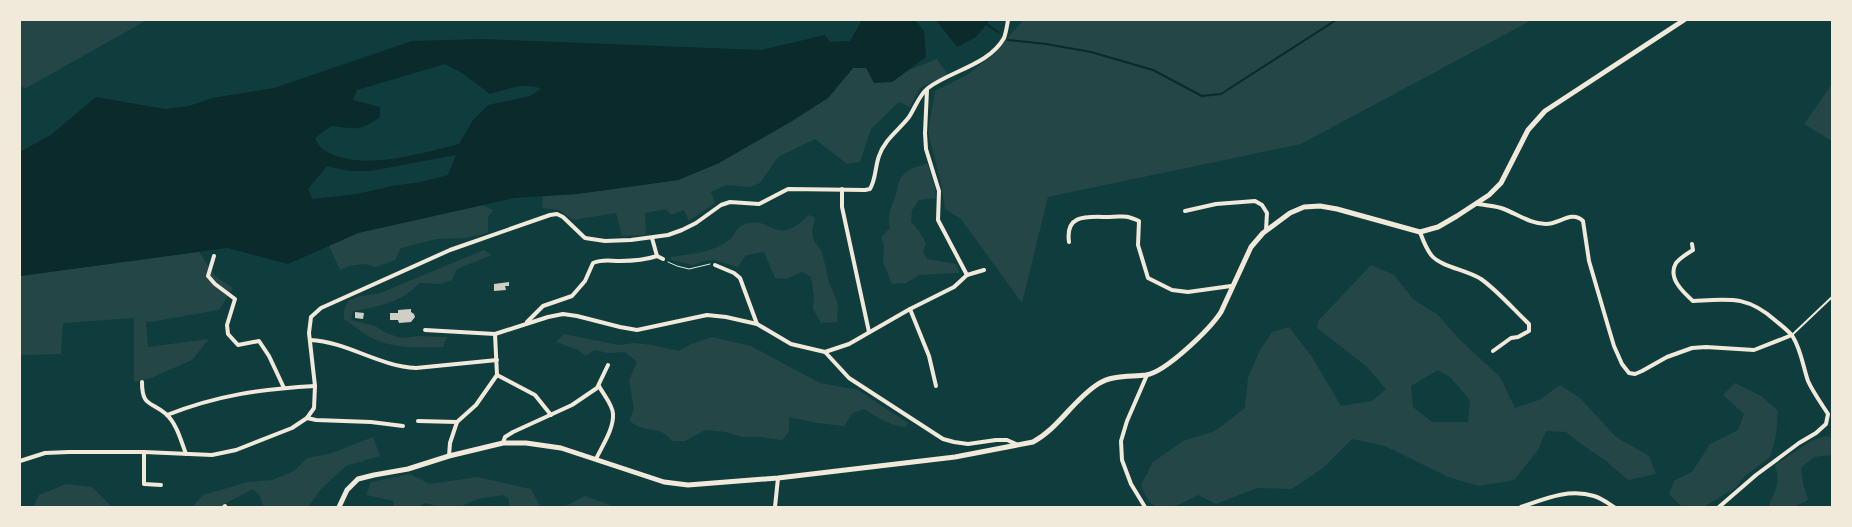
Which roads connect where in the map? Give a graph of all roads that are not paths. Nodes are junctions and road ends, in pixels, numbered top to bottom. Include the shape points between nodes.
1 (1008, 20) edge
2 (1684, 20) edge
3 (927, 89) junction
4 (842, 189) junction
5 (1478, 204) junction
6 (1184, 211) dead end
7 (1266, 230) junction
8 (1420, 232) junction
9 (652, 238) junction
10 (1069, 242) dead end
11 (1692, 244) dead end
12 (214, 256) dead end
13 (657, 256) junction
14 (663, 259) road end
15 (715, 264) road end
16 (984, 270) dead end
17 (967, 275) junction
18 (1232, 286) junction
19 (1832, 297) edge
20 (910, 309) junction
21 (526, 324) junction
22 (757, 324) junction
23 (425, 330) dead end
24 (869, 332) junction
25 (494, 334) junction
26 (1792, 335) junction
27 (310, 340) junction
28 (1493, 351) dead end
29 (825, 352) junction
30 (497, 360) junction
31 (608, 365) dead end
32 (497, 375) junction
33 (1148, 375) junction
34 (142, 382) dead end
35 (316, 386) junction
36 (599, 386) junction
37 (936, 386) dead end
38 (284, 388) junction
39 (167, 415) junction
40 (550, 415) junction
41 (307, 418) junction
42 (418, 421) dead end
43 (457, 422) junction
44 (403, 426) dead end
45 (503, 443) junction
46 (1020, 446) junction
47 (144, 452) junction
48 (186, 454) junction
49 (449, 456) junction
50 (596, 459) junction
51 (20, 461) edge
52 (778, 478) junction
53 (161, 484) dead end
54 (339, 507) edge
55 (775, 507) edge
56 (1146, 507) edge
57 (1521, 507) edge
58 (1614, 507) edge
59 (1719, 507) edge

1 - 3 street via 1004,37 992,51
2 - 5 main road via 1545,111 1528,130 1496,190
3 - 4 street via 879,155 870,189
3 - 17 street via 925,134 939,191 938,220
4 - 9 street via 788,189 759,204 730,202 682,230
4 - 24 street via 842,208
5 - 8 main road
5 - 26 street via 1501,208 1536,223 1548,224 1574,216 1583,221 1589,261 1614,346 1629,373 1642,371 1692,348 1754,350
6 - 7 street via 1255,201 1267,213
7 - 8 main road via 1290,213 1304,207 1320,206
7 - 18 main road via 1251,247
8 - 28 street via 1433,257 1481,279 1530,324 1529,331 1511,338
9 - 13 street
9 - 27 street via 605,241 585,238 564,216 550,216 450,250 342,297 311,317
10 - 18 street via 1068,231 1078,219 1124,215 1139,221 1138,245 1148,278 1172,290 1188,292
11 - 26 street via 1693,250 1677,262 1674,271 1678,288 1693,302 1723,298 1755,305
12 - 38 street via 208,276 235,299 228,334 238,345 259,341
13 - 14 street
13 - 21 street via 619,261 602,259 593,263 572,296 543,306
15 - 22 street via 740,278
16 - 17 street
17 - 20 street via 954,287
18 - 33 main road via 1215,321 1173,361
19 - 26 lane
20 - 24 street
20 - 37 street via 929,356
21 - 22 street via 564,314 637,330 708,315
21 - 25 street
22 - 29 street via 791,344
23 - 25 street
24 - 29 street via 849,344
25 - 30 street
26 - 59 street via 1809,383 1828,414 1826,424
27 - 30 street via 347,347 404,367
27 - 35 street
29 - 46 street via 849,378 943,439 968,444 1007,440
30 - 32 street
31 - 36 street
32 - 40 street via 535,394
32 - 43 street via 476,405
33 - 46 main road via 1115,377 1099,382 1044,436
33 - 56 street via 1122,441 1122,460 1131,484
34 - 39 street via 142,395 149,404
35 - 38 street
35 - 41 street via 314,408
36 - 40 street
36 - 50 street via 614,415
38 - 39 street via 232,394
39 - 48 street
40 - 45 street via 513,432 505,437
41 - 44 street
41 - 48 street via 292,428 236,450 212,455
42 - 43 street
43 - 49 street
45 - 49 main road
45 - 50 main road via 561,448
46 - 52 main road
47 - 48 street
47 - 51 street via 45,453
47 - 53 street via 144,484
49 - 54 main road via 408,469 358,479 347,490
50 - 52 main road via 664,482 688,485
52 - 55 street
57 - 58 street via 1574,492 1594,496

